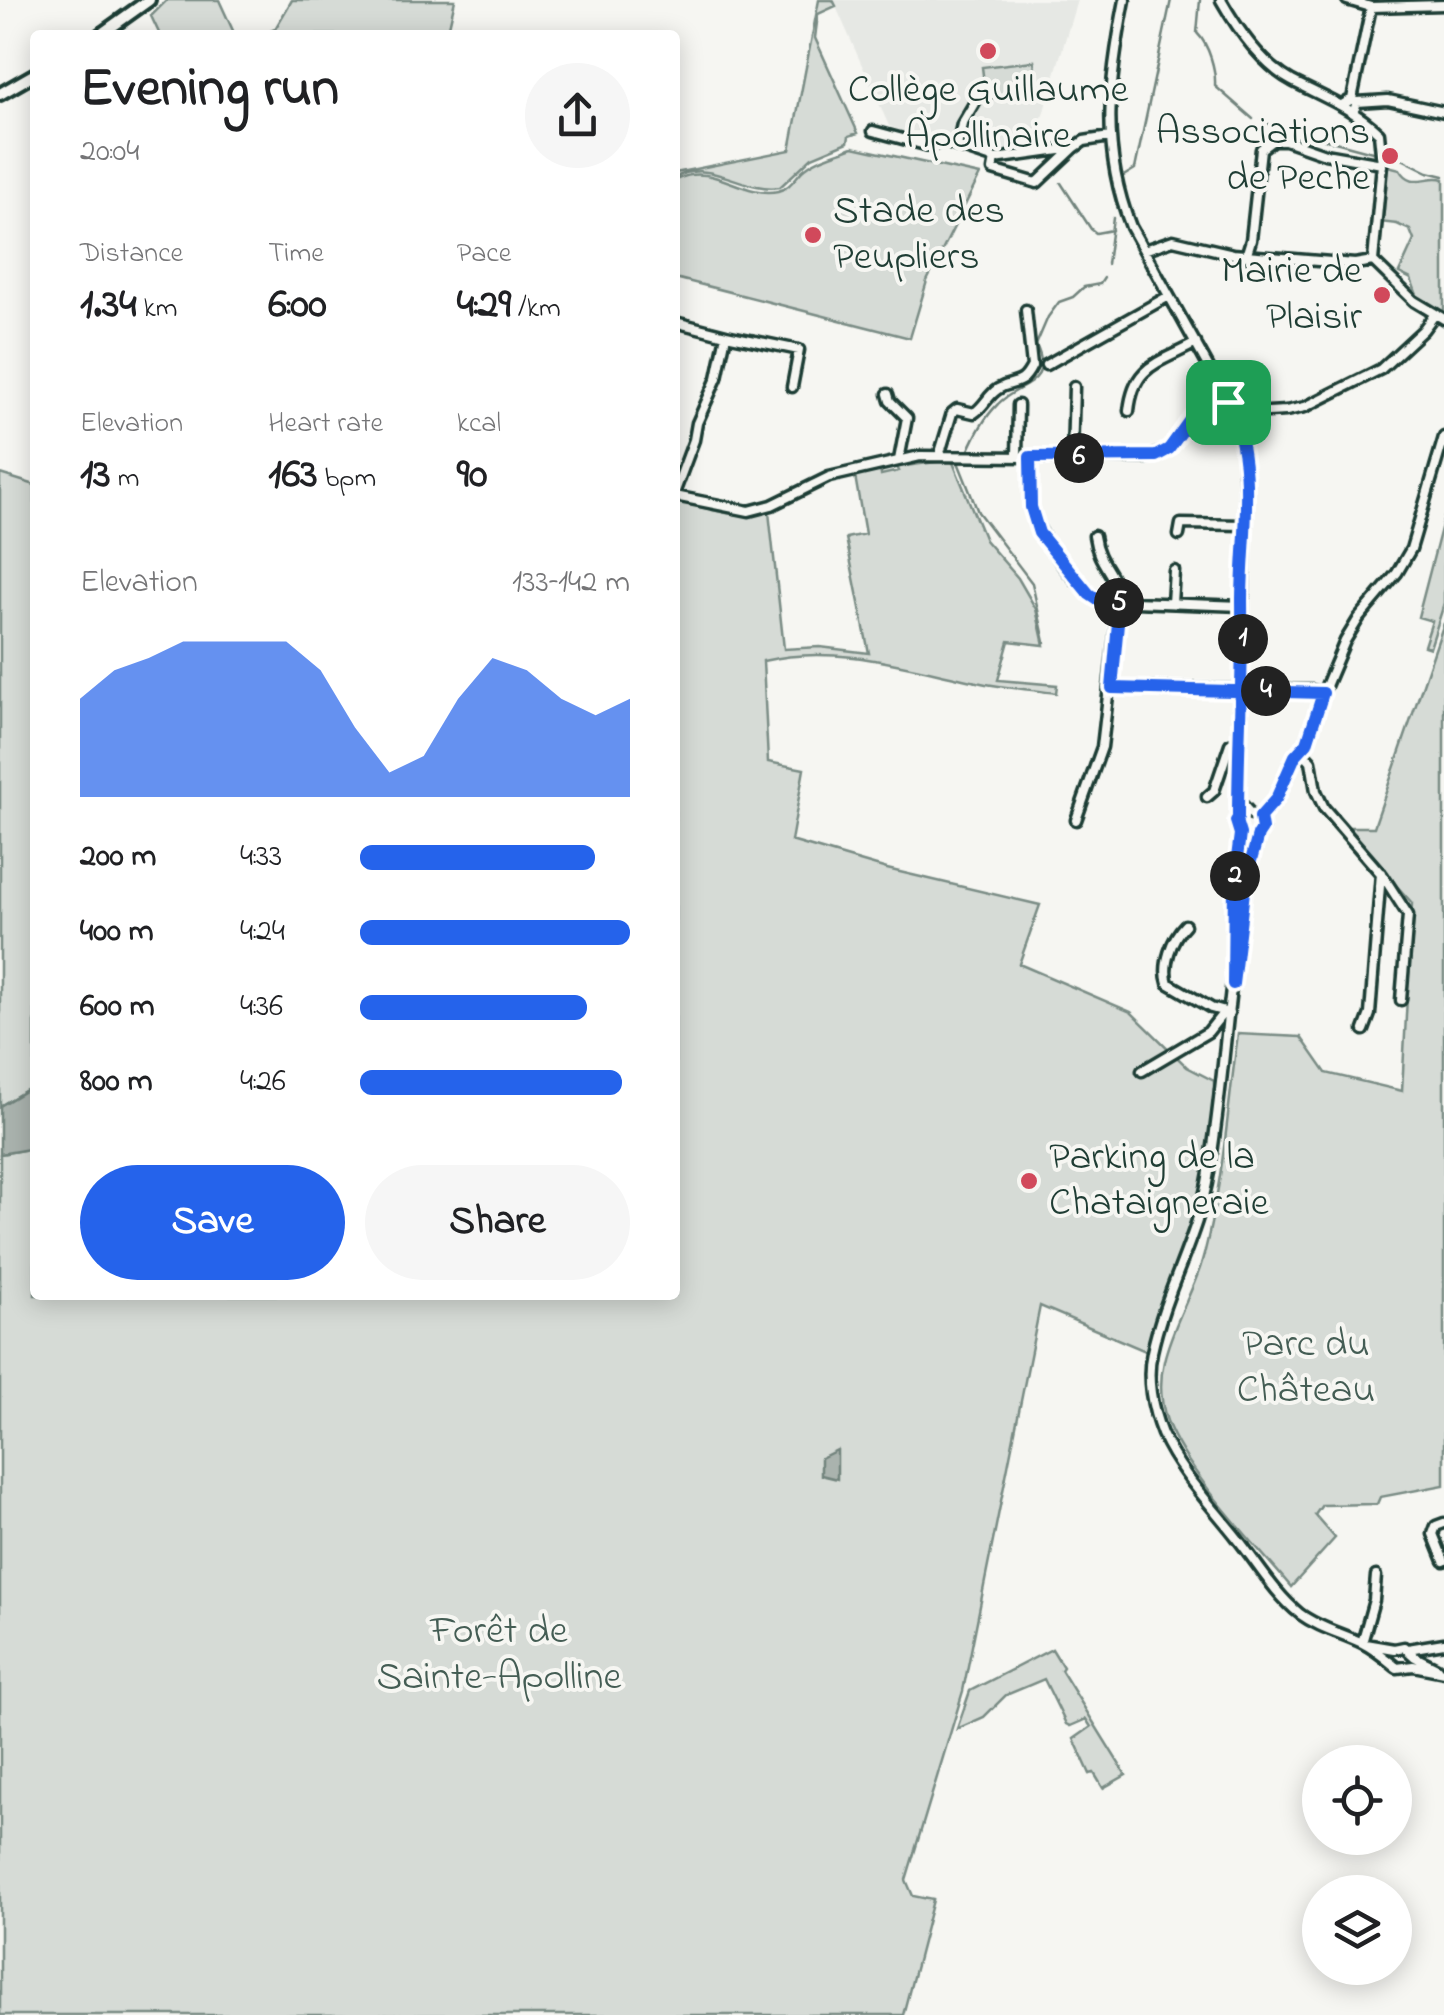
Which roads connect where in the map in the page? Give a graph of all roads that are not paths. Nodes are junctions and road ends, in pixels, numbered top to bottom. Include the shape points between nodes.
1 (149, 0) edge
2 (1125, 0) edge
3 (1221, 0) edge
4 (1348, 0) edge
5 (1370, 4) edge
6 (1444, 5) edge
7 (107, 30) edge
8 (30, 77) edge
9 (1356, 86) junction
10 (0, 94) edge
11 (1370, 101) junction
12 (975, 102) dead end
13 (1342, 105) junction
14 (1444, 112) edge
15 (1355, 113) junction
16 (873, 131) dead end
17 (1110, 137) junction
18 (957, 146) junction
19 (1074, 148) junction
20 (995, 159) junction
21 (1382, 164) junction
22 (1144, 250) junction
23 (1246, 256) junction
24 (1373, 261) junction
25 (1169, 296) junction
26 (1026, 310) dead end
27 (1434, 314) junction
28 (1444, 319) edge
29 (680, 323) edge
30 (726, 335) junction
31 (1196, 343) junction
32 (1046, 366) dead end
33 (792, 386) dead end
34 (1074, 387) dead end
35 (888, 394) dead end
36 (1228, 402) junction
37 (1018, 405) dead end
38 (1129, 411) dead end
39 (1234, 414) junction
40 (1444, 437) edge
41 (939, 456) junction
42 (1016, 457) junction
43 (1030, 457) junction
44 (1072, 458) junction
45 (899, 460) junction
46 (680, 479) edge
47 (680, 494) edge
48 (1244, 525) junction
49 (1178, 535) dead end
50 (1094, 536) dead end
51 (1174, 570) dead end
52 (1120, 601) junction
53 (1172, 604) junction
54 (1242, 606) junction
55 (1112, 688) junction
56 (1242, 691) junction
57 (1323, 693) junction
58 (1238, 740) junction
59 (1301, 750) junction
60 (1207, 798) dead end
61 (1238, 801) junction
62 (1255, 816) junction
63 (1238, 818) junction
64 (1076, 820) dead end
65 (1240, 834) junction
66 (1258, 835) junction
67 (1381, 874) junction
68 (1185, 925) dead end
69 (1233, 984) junction
70 (1401, 1000) dead end
71 (1227, 1012) junction
72 (1364, 1030) dead end
73 (1142, 1071) dead end
74 (1444, 1522) edge
75 (1444, 1561) edge
76 (1376, 1576) dead end
77 (1444, 1643) edge
78 (1363, 1644) junction
79 (1394, 1649) junction
80 (1410, 1652) junction
81 (1390, 1658) junction
82 (1408, 1666) junction
83 (1442, 1671) edge

1 - 7 main road
2 - 17 street via 1111,72
3 - 13 street via 1242,35 1276,70
4 - 5 street
5 - 6 street
5 - 9 street
8 - 10 main road
9 - 11 street
9 - 13 street via 1350,104
11 - 14 street
11 - 15 street via 1357,102
12 - 18 street
13 - 15 street
15 - 21 street via 1378,132
16 - 18 street
17 - 19 street
17 - 22 street via 1123,208
18 - 20 street
19 - 20 street
19 - 20 street via 1032,184 993,170
21 - 23 street via 1273,140 1261,149
21 - 24 street
22 - 23 street via 1172,240
22 - 25 street
23 - 24 street
24 - 27 street
25 - 31 street
25 - 32 street
26 - 41 street via 1028,374 1000,388 974,414 952,413
27 - 28 street
27 - 39 street via 1381,368 1305,406
29 - 30 street
30 - 33 street via 799,350
30 - 46 street
31 - 36 street
31 - 38 street via 1143,372 1131,390
34 - 44 street
35 - 45 street via 907,418
36 - 39 street
36 - 44 street via 1192,417 1156,456
37 - 42 street
39 - 48 street via 1245,474
40 - 57 street via 1411,549 1359,618
41 - 42 street
41 - 45 street
42 - 43 street
43 - 44 street
43 - 52 street via 1039,533 1089,594
45 - 47 street via 828,477 749,510
48 - 49 street via 1181,524
48 - 54 street
50 - 52 street via 1097,557 1115,580
51 - 53 street
52 - 53 street
52 - 55 street
53 - 54 street
54 - 56 street
55 - 56 street
55 - 64 street via 1102,746
56 - 57 street
56 - 58 street
57 - 59 street
58 - 60 street via 1230,744
58 - 61 street
59 - 62 street via 1276,799
59 - 67 street via 1311,761 1324,808
61 - 62 street
61 - 63 street
62 - 63 street
62 - 66 street via 1263,824
63 - 65 street
65 - 66 street
65 - 69 street
66 - 69 street
67 - 70 street via 1408,915
67 - 72 street
68 - 71 street via 1166,969 1168,983
69 - 71 street
71 - 73 street via 1208,1032
71 - 78 street via 1209,1173 1151,1356 1153,1406 1178,1463 1278,1592 1326,1630
74 - 75 street via 1433,1534
76 - 78 street
77 - 80 street
78 - 79 street
78 - 81 street
79 - 80 street
79 - 81 street
80 - 82 street
80 - 83 street
81 - 82 street via 1398,1668
82 - 83 street

